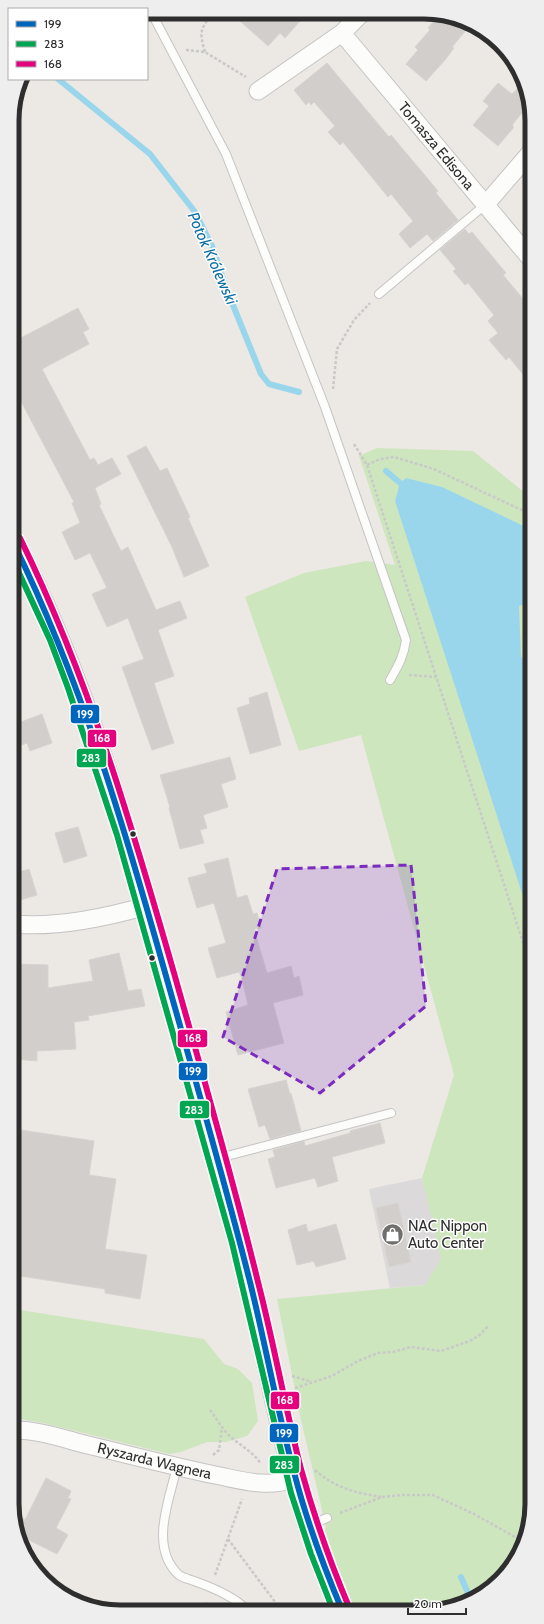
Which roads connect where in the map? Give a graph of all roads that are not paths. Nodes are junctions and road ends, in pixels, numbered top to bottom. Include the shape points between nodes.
1 (154, 19) edge
2 (356, 19) edge
3 (342, 33) junction
4 (258, 91) road end
5 (525, 159) edge
6 (486, 204) junction
7 (525, 252) edge
8 (379, 294) road end
9 (19, 554) edge
10 (391, 679) road end
11 (146, 906) junction
12 (19, 924) edge
13 (391, 1113) dead end
14 (218, 1158) junction
15 (19, 1431) edge
16 (177, 1467) junction
17 (303, 1473) junction
18 (243, 1605) edge
19 (341, 1605) edge

1 - 10 lane via 226,154 325,407 406,640 402,659
2 - 3 street
3 - 4 street
3 - 6 street, Tomasza Edisona
5 - 6 street
6 - 7 street, Tomasza Edisona
6 - 8 lane
9 - 11 main road via 52,623 84,703 110,779
11 - 12 street via 66,922
11 - 14 main road
13 - 14 lane
14 - 17 main road via 252,1288 278,1409
15 - 16 street, Ryszarda Wagnera via 44,1434
16 - 17 street, Ryszarda Wagnera via 266,1485 279,1484
16 - 18 lane via 163,1526 165,1556 180,1576 211,1587
17 - 19 main road

